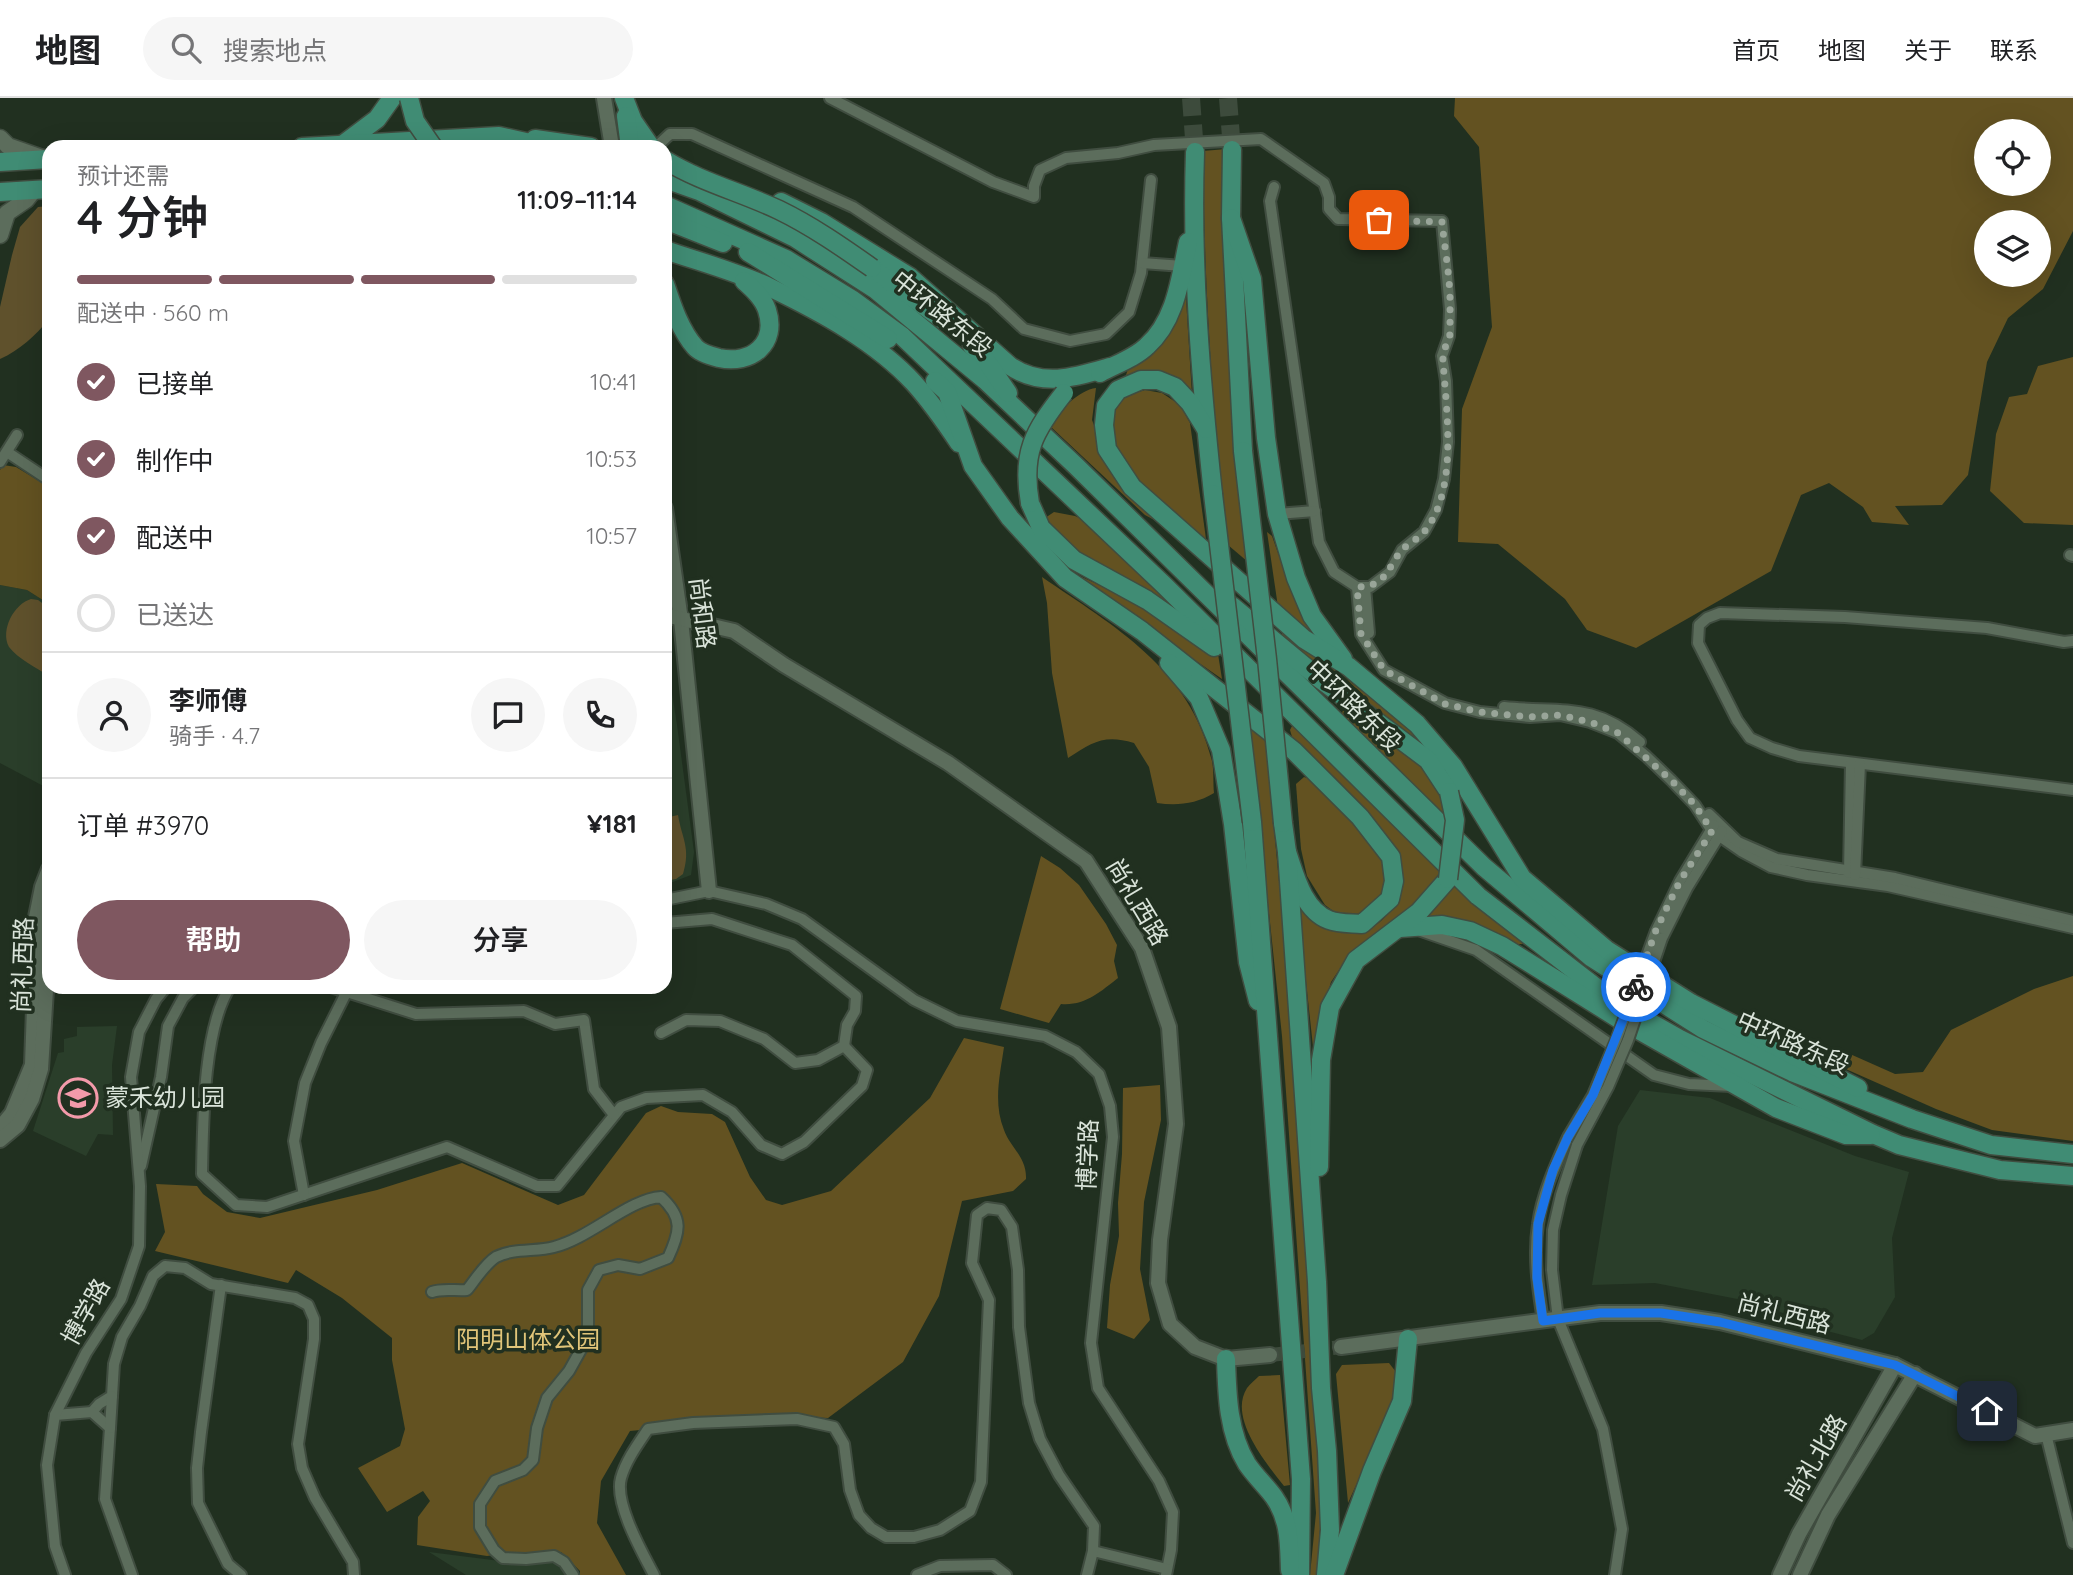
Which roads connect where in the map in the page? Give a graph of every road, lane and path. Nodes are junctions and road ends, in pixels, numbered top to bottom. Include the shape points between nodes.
1 (392, 98) edge
2 (409, 98) edge
3 (604, 98) edge
4 (624, 98) edge
5 (830, 98) edge
6 (499, 136) junction
7 (0, 138) edge
8 (348, 140) edge
9 (421, 140) edge
10 (428, 140) edge
11 (517, 140) edge
12 (549, 140) edge
13 (611, 140) edge
14 (629, 140) edge
15 (648, 140) edge
16 (663, 140) edge
17 (1232, 150) tunnel mouth
18 (1195, 152) tunnel mouth
19 (42, 157) edge
20 (42, 159) edge
21 (0, 162) edge
22 (672, 163) edge
23 (672, 165) edge
24 (1151, 180) dead end
25 (672, 181) edge
26 (1275, 187) dead end
27 (41, 189) edge
28 (0, 192) edge
29 (672, 212) edge
30 (672, 213) edge
31 (1193, 218) junction
32 (1231, 218) junction
33 (0, 235) edge
34 (672, 252) edge
35 (1142, 263) junction
36 (1183, 266) junction
37 (737, 275) junction
38 (672, 302) edge
39 (1111, 367) junction
40 (1025, 419) junction
41 (1206, 429) junction
42 (17, 435) dead end
43 (7, 452) junction
44 (0, 462) edge
45 (973, 466) junction
46 (42, 475) edge
47 (1315, 511) junction
48 (1277, 514) junction
49 (1133, 523) junction
50 (672, 557) edge
51 (1361, 587) junction
52 (672, 617) edge
53 (681, 620) junction
54 (672, 621) edge
55 (1142, 631) junction
56 (2073, 641) edge
57 (1349, 667) junction
58 (1248, 668) junction
59 (1856, 764) junction
60 (2073, 790) edge
61 (1717, 830) junction
62 (1287, 852) junction
63 (1852, 876) junction
64 (42, 887) edge
65 (709, 891) junction
66 (672, 899) edge
67 (2073, 921) edge
68 (672, 922) edge
69 (1404, 927) junction
70 (2073, 929) edge
71 (1659, 934) junction
72 (46, 994) edge
73 (160, 994) edge
74 (187, 994) edge
75 (225, 994) edge
76 (346, 994) edge
77 (349, 994) edge
78 (661, 1033) dead end
79 (844, 1046) junction
80 (1270, 1049) junction
81 (1735, 1086) junction
82 (614, 1115) junction
83 (1906, 1117) junction
84 (0, 1128) edge
85 (1873, 1135) junction
86 (0, 1140) edge
87 (2073, 1154) edge
88 (139, 1176) junction
89 (2073, 1176) edge
90 (304, 1195) junction
91 (1317, 1282) junction
92 (221, 1285) junction
93 (432, 1292) dead end
94 (1559, 1319) junction
95 (1543, 1321) junction
96 (1408, 1339) junction
97 (1341, 1347) tunnel mouth
98 (1270, 1355) tunnel mouth
99 (1227, 1359) junction
100 (1895, 1365) junction
101 (1915, 1374) junction
102 (112, 1396) junction
103 (92, 1412) junction
104 (55, 1415) junction
105 (110, 1428) junction
106 (2073, 1430) edge
107 (2046, 1434) junction
108 (2073, 1543) edge
109 (1093, 1551) junction
110 (1167, 1572) edge
111 (65, 1575) edge
112 (132, 1575) edge
113 (240, 1575) edge
114 (354, 1575) edge
115 (573, 1575) edge
116 (654, 1575) edge
117 (918, 1575) edge
118 (1006, 1575) edge
119 (1087, 1575) edge
120 (1290, 1575) edge
121 (1300, 1575) edge
122 (1326, 1575) edge
123 (1334, 1575) edge
124 (1615, 1575) edge
125 (1780, 1575) edge
126 (1800, 1575) edge

1 - 8 highway via 377,119
2 - 10 highway, bridge via 415,121
3 - 13 street
4 - 14 highway
4 - 15 highway via 633,121
5 - 51 street via 993,182 1034,197 1040,170 1066,158 1154,145 1261,139 1324,183 1329,209 1338,219 1442,222 1450,309 1450,336 1442,356 1448,442 1444,479 1424,532 1402,550 1390,572 1370,587
6 - 9 highway
6 - 11 highway
6 - 12 highway
7 - 19 main road via 8,146
16 - 35 street via 670,134 692,134 853,206 992,299 1024,329 1070,341 1105,334 1129,312
17 - 32 highway
18 - 31 highway
20 - 21 highway
22 - 39 highway via 726,179 821,222 910,277 1021,374 1070,379
23 - 40 highway, bridge via 779,211 872,268 983,356
24 - 35 street
25 - 40 highway, 中环路东段 via 795,238 876,290
26 - 47 street via 1270,201
27 - 28 highway
27 - 33 main road via 7,213
29 - 58 highway, 中环路东段 via 786,259 902,336
30 - 45 highway via 763,261 900,347 947,392
31 - 36 highway
31 - 41 highway
32 - 48 highway via 1252,279
32 - 62 highway, bridge via 1243,452
34 - 37 highway
35 - 36 street
36 - 39 highway via 1177,297 1162,328 1146,348
37 - 38 highway via 755,290 769,320 766,343 754,355 727,360 696,349
37 - 45 highway via 830,319 877,351 912,381 939,413
39 - 58 highway, bridge via 1064,393 1039,425 1027,467 1030,503 1041,528 1074,560 1147,600
40 - 49 highway, 中环路东段
41 - 57 highway via 1175,387 1158,380 1141,380 1118,390 1106,406 1107,449 1132,487 1304,639
41 - 80 highway, bridge via 1252,822
42 - 43 street
43 - 44 street
43 - 46 street
45 - 55 highway via 1010,518 1065,578
47 - 48 street
47 - 51 street via 1319,542 1334,572
48 - 57 highway via 1312,616
49 - 69 highway, bridge via 1320,679 1428,760 1449,792 1455,820 1448,879
49 - 83 highway, 中环路东段 via 1484,867 1592,958 1703,1029 1792,1072
50 - 53 street, 尚和路
51 - 61 street via 1368,631 1386,664 1442,696 1486,706 1585,712 1624,728 1699,799
52 - 53 street, 尚礼西路
53 - 54 street, 尚礼西路
53 - 65 street, 尚和路
53 - 99 street, 尚礼西路 via 734,631 948,762 1086,861 1142,948 1169,1027 1176,1124 1158,1283 1170,1324 1195,1348
55 - 62 highway via 1294,751 1360,817 1391,856 1394,881 1390,899 1362,924 1327,920 1299,888
55 - 80 highway via 1199,698 1221,750 1248,962
56 - 59 street via 1987,628 1845,617 1720,613 1699,625 1698,643 1750,738 1799,756
57 - 83 highway via 1417,724 1453,766 1522,878 1607,950 1691,1003 1839,1077
58 - 85 highway, 中环路东段 via 1478,896 1619,1005
59 - 60 street
59 - 63 street
61 - 63 street via 1777,859
61 - 71 street via 1680,881
62 - 91 highway
63 - 67 street via 1895,878
63 - 70 street
64 - 84 street, 尚礼西路 via 33,932 32,1065 12,1113
65 - 66 street, 博学路
65 - 110 street, 博学路 via 766,904 802,919 914,1000 957,1021 1045,1036 1076,1052 1099,1074 1110,1106 1113,1137 1091,1343 1098,1388 1159,1481 1173,1512
68 - 79 street via 712,919 792,946 856,996
69 - 81 highway via 1442,925 1470,930
69 - 81 street via 1476,950 1654,1075 1689,1084
69 - 91 highway via 1387,934 1356,960 1331,1007 1321,1060
71 - 94 street, bridge via 1628,1040 1577,1145 1560,1195 1552,1270
71 - 95 street, bridge via 1593,1095 1553,1170 1538,1224 1537,1278
72 - 86 street, 尚礼西路 via 41,1069 32,1099 18,1125
73 - 88 street, 博学路 via 139,1032 131,1077
74 - 88 street via 168,1026
75 - 90 street via 212,1035 202,1174 236,1205 267,1207
76 - 90 street via 304,1083 294,1141
77 - 82 street via 416,1014 524,1011 555,1024 584,1020 594,1089
78 - 79 street via 686,1020 720,1021 764,1039 794,1063 818,1059
79 - 82 street via 867,1070 862,1086 804,1142 782,1154 761,1145 732,1112 704,1095 646,1098 621,1107
80 - 121 highway via 1301,1479
81 - 85 highway via 1776,1108 1846,1135
82 - 90 street via 557,1186 537,1186 447,1147
83 - 87 highway, 中环路东段 via 1991,1145
85 - 89 highway, 中环路东段 via 2000,1170
88 - 104 street, 博学路 via 139,1246 121,1299 86,1353
91 - 122 highway via 1330,1530
92 - 102 street via 185,1268 165,1266 153,1276 122,1337
92 - 113 street via 197,1468 198,1503 228,1564
92 - 114 street via 295,1298 308,1305 314,1339 298,1444 302,1468 353,1562
93 - 115 street via 467,1290 493,1258 554,1247 596,1230 646,1198 661,1197 678,1220 677,1238 667,1258 640,1269 618,1265 599,1270 588,1290 588,1337 547,1398 533,1460 495,1481 480,1504 480,1527 503,1558 554,1556
94 - 95 street, 尚礼西路
94 - 100 street, 尚礼西路 via 1600,1313 1661,1313 1720,1322
94 - 124 street via 1603,1429 1622,1529
95 - 96 street, 尚礼西路
96 - 97 street, 尚礼西路
96 - 123 highway via 1402,1401
98 - 99 street, 尚礼西路
99 - 120 highway via 1233,1428 1247,1463 1276,1500 1289,1529
100 - 101 street, 尚礼西路
100 - 125 street, 尚礼北路
101 - 107 street, 尚礼西路 via 2035,1436
101 - 126 street, 尚礼北路 via 1828,1515
102 - 103 street
102 - 105 street
103 - 104 street
103 - 105 street
104 - 111 street, 博学路 via 47,1465 55,1546
105 - 112 street via 105,1499
106 - 107 street, 尚礼西路
107 - 108 street
109 - 110 street
109 - 116 street via 1094,1526 1046,1451 1029,1403 1012,1227 1001,1210 987,1208 977,1215 972,1263 989,1300 981,1482 970,1511 940,1530 914,1537 886,1537 871,1528 859,1515 850,1490 844,1444 834,1427 797,1419 648,1429 620,1480 626,1521
109 - 119 street
117 - 118 street via 940,1566 993,1565

